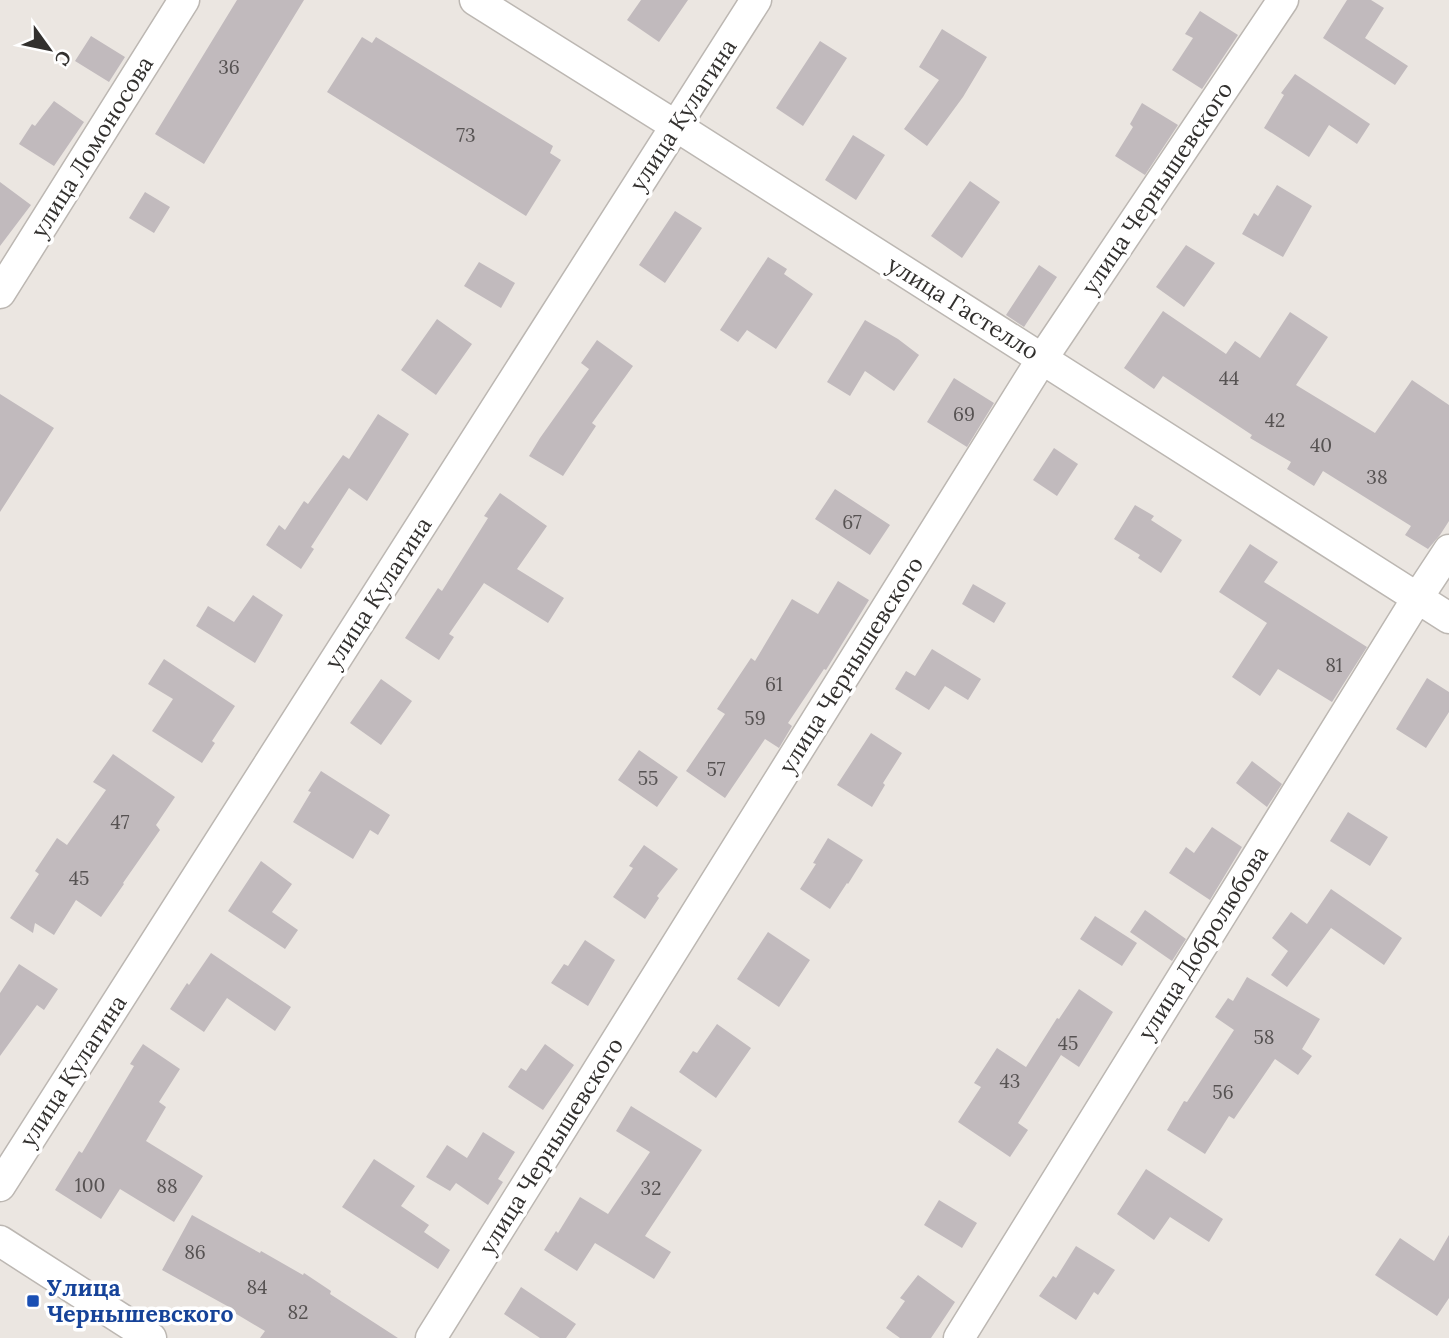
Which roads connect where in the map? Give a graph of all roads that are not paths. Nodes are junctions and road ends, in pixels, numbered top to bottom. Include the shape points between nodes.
1 (184, 0) edge
2 (475, 0) edge
3 (757, 0) edge
4 (1283, 0) edge
5 (676, 126) junction
6 (0, 293) edge
7 (1042, 359) junction
8 (1449, 550) edge
9 (1418, 597) junction
10 (1449, 618) edge
11 (0, 1186) edge
12 (0, 1241) edge
13 (151, 1338) edge
14 (431, 1338) edge
15 (959, 1338) edge

1 - 6 street, улица Ломоносова
2 - 5 street, улица Гастелло
3 - 5 street, улица Кулагина
4 - 7 street, улица Чернышевского
5 - 7 street, улица Гастелло
5 - 11 street, улица Кулагина
7 - 9 street, улица Гастелло
7 - 14 street, улица Чернышевского
8 - 9 street, улица Добролюбова
9 - 10 street, улица Гастелло
9 - 15 street, улица Добролюбова
12 - 13 street

